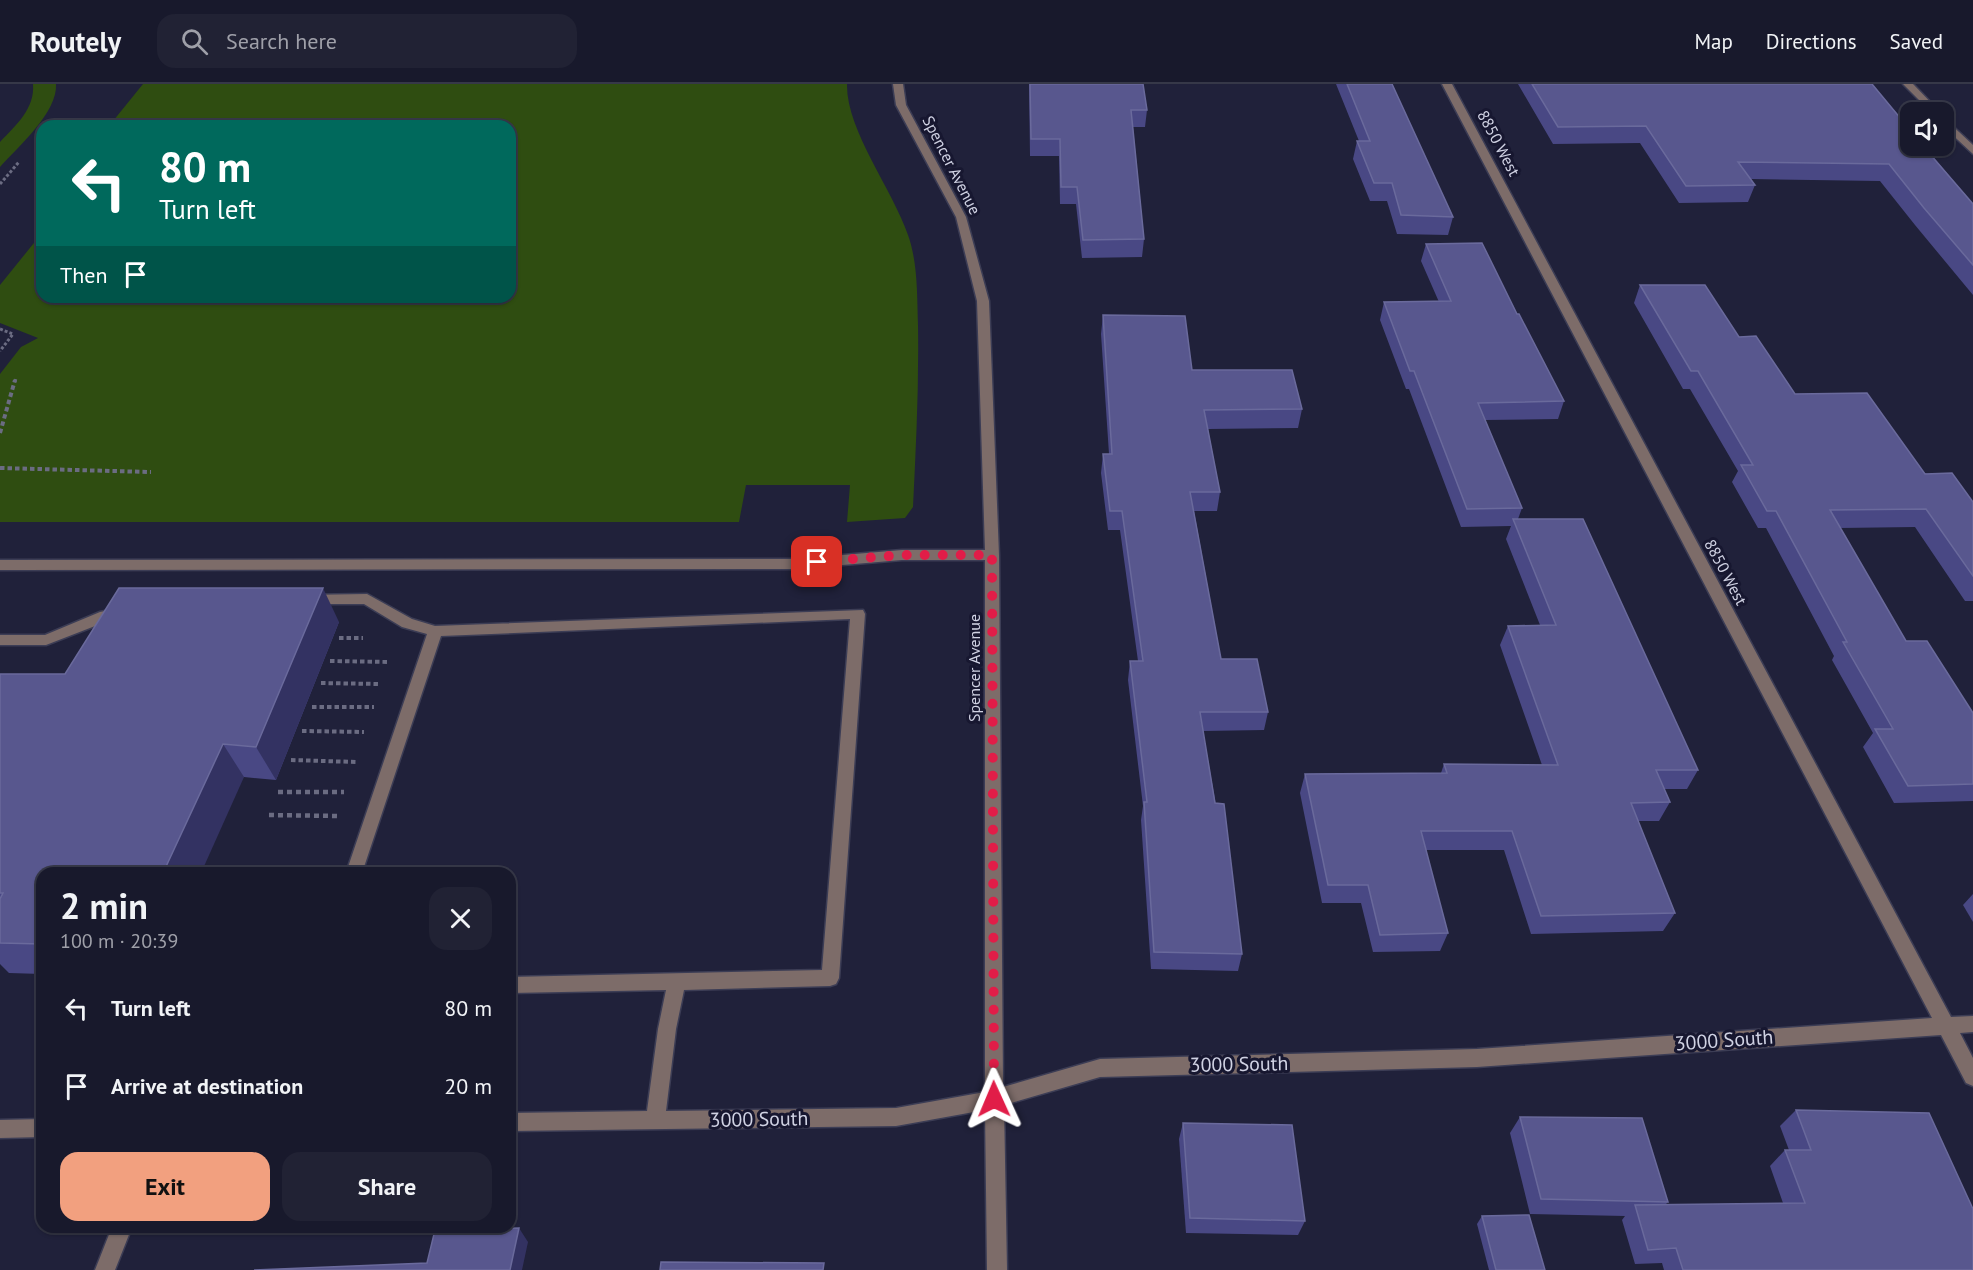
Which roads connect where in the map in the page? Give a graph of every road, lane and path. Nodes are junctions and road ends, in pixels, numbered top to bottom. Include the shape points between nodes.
1 (898, 84) edge
2 (1447, 84) edge
3 (1908, 84) edge
4 (1926, 102) edge
5 (1954, 131) edge
6 (1973, 151) edge
7 (19, 162) dead end
8 (0, 184) edge
9 (0, 329) edge
10 (0, 351) edge
11 (16, 378) dead end
12 (0, 433) edge
13 (0, 468) edge
14 (151, 472) dead end
15 (992, 555) junction
16 (0, 565) edge
17 (288, 599) edge
18 (140, 610) edge
19 (435, 631) junction
20 (0, 640) edge
21 (330, 661) dead end
22 (424, 662) junction
23 (321, 683) dead end
24 (417, 684) junction
25 (312, 707) dead end
26 (409, 707) junction
27 (302, 731) dead end
28 (401, 733) junction
29 (291, 760) dead end
30 (391, 762) junction
31 (278, 792) dead end
32 (381, 792) junction
33 (269, 815) dead end
34 (373, 816) junction
35 (356, 867) edge
36 (677, 982) junction
37 (516, 985) edge
38 (1973, 1024) edge
39 (1946, 1025) junction
40 (1973, 1077) edge
41 (994, 1099) junction
42 (655, 1120) junction
43 (516, 1122) edge
44 (36, 1128) edge
45 (0, 1129) edge
46 (120, 1233) edge
47 (105, 1270) edge
48 (997, 1270) edge

1 - 15 street, Spencer Avenue via 901,105 961,217 983,301
2 - 39 street, 8850 West
3 - 4 street
5 - 6 street
7 - 8 path
9 - 10 path via 13,334
11 - 12 path
13 - 14 path
15 - 16 street via 902,555 795,564
15 - 41 street, Spencer Avenue
17 - 19 street via 367,599 407,623
18 - 20 street via 105,616 46,640
19 - 22 street
19 - 36 street via 858,614 830,978
21 - 22 path
22 - 24 street
23 - 24 path
24 - 26 street
25 - 26 path
26 - 28 street
27 - 28 path
28 - 30 street
29 - 30 path
30 - 32 street
31 - 32 path
32 - 34 street
33 - 34 path
34 - 35 street
36 - 37 street
36 - 42 street
38 - 39 street, 3000 South
39 - 40 street, 8850 West
39 - 41 street, 3000 South via 1477,1058 1100,1068
41 - 42 street, 3000 South via 896,1117
41 - 48 street, Spencer Avenue
42 - 43 street, 3000 South
44 - 45 street
46 - 47 street

